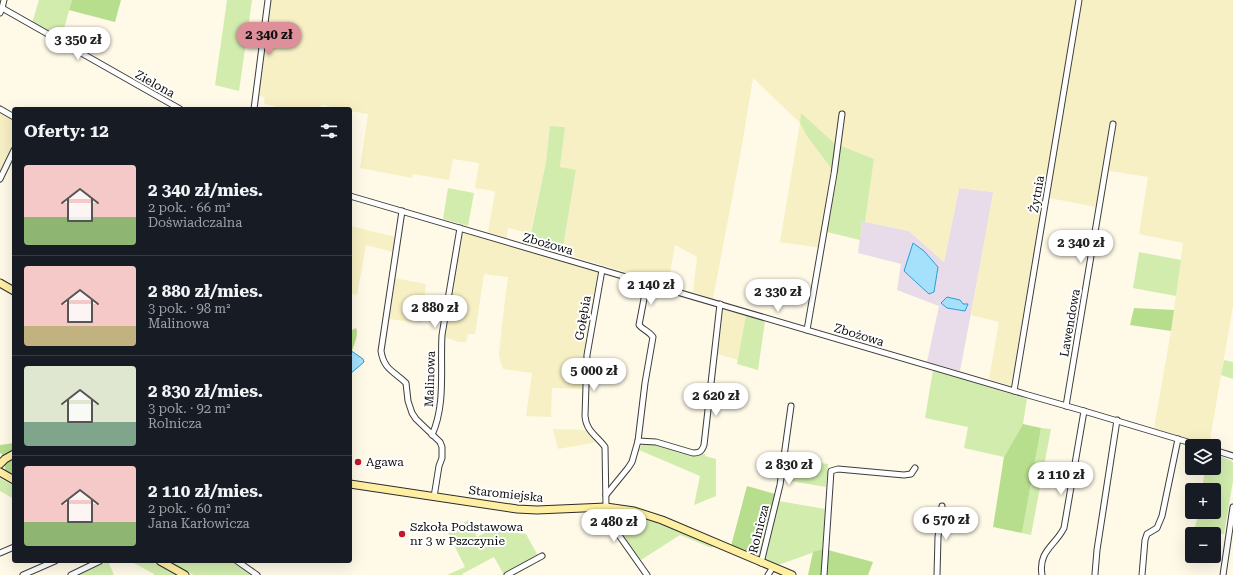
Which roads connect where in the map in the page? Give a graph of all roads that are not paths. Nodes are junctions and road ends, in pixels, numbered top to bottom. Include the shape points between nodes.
1 (4, 0) edge
2 (268, 0) edge
3 (1079, 0) edge
4 (2, 8) junction
5 (0, 14) edge
6 (176, 107) edge
7 (254, 107) edge
8 (0, 109) edge
9 (842, 114) dead end
10 (12, 116) edge
11 (1113, 124) dead end
12 (12, 154) edge
13 (0, 180) edge
14 (352, 197) edge
15 (402, 211) junction
16 (460, 228) junction
17 (602, 270) junction
18 (0, 283) edge
19 (648, 283) junction
20 (12, 290) edge
21 (720, 304) junction
22 (807, 330) junction
23 (1014, 391) junction
24 (791, 406) dead end
25 (1066, 406) junction
26 (1084, 410) junction
27 (1117, 420) junction
28 (432, 435) junction
29 (1178, 439) junction
30 (1185, 441) edge
31 (638, 442) junction
32 (1221, 452) edge
33 (12, 455) edge
34 (1233, 456) edge
35 (0, 464) edge
36 (915, 468) dead end
37 (0, 472) edge
38 (12, 479) edge
39 (352, 484) edge
40 (606, 495) junction
41 (434, 497) junction
42 (942, 506) dead end
43 (1233, 507) edge
44 (606, 508) junction
45 (624, 509) junction
46 (1231, 534) edge
47 (12, 548) edge
48 (0, 553) edge
49 (542, 556) dead end
50 (50, 563) edge
51 (96, 563) edge
52 (164, 563) edge
53 (240, 563) edge
54 (762, 563) junction
55 (773, 568) junction
56 (1095, 574) edge
57 (23, 575) edge
58 (71, 575) edge
59 (185, 575) edge
60 (257, 575) edge
61 (507, 575) edge
62 (647, 575) edge
63 (768, 575) edge
64 (792, 575) edge
65 (824, 575) edge
66 (937, 575) edge
67 (1042, 575) edge
68 (1142, 575) edge
69 (1225, 575) edge

1 - 4 street
2 - 7 street
3 - 23 street, Żytnia
4 - 5 street
4 - 6 street, Zielona
8 - 10 street
9 - 22 street
11 - 25 street, Lawendowa
12 - 13 street
14 - 15 street, Zbożowa
15 - 16 street, Zbożowa
15 - 28 street via 381,351 388,369 406,383 412,413
16 - 17 street, Zbożowa
16 - 28 street, Malinowa via 442,335 441,405
17 - 19 street, Zbożowa
17 - 40 street, Gołębia via 587,355 585,416 589,430 605,447
18 - 20 street
19 - 21 street, Zbożowa
19 - 31 street via 639,325 653,337
21 - 22 street, Zbożowa
21 - 31 street via 702,450 693,453 656,442
22 - 23 street, Zbożowa
23 - 25 street, Zbożowa
24 - 54 street, Rolnicza via 780,485
25 - 26 street, Zbożowa
26 - 27 street, Zbożowa
26 - 67 street via 1064,528 1042,557
27 - 29 street, Zbożowa
27 - 56 street
28 - 41 street via 440,442 443,452
29 - 30 street, Zbożowa
29 - 68 street via 1160,523 1147,534 1145,540
31 - 40 street via 632,462
32 - 34 street
33 - 35 street
36 - 65 street via 911,474 904,475 838,469 832,471
37 - 38 street
39 - 41 street, Staromiejska
40 - 44 street, Gołębia
41 - 44 street, Staromiejska via 530,510
42 - 66 street
43 - 46 street
44 - 45 street, Staromiejska
45 - 54 street, Staromiejska via 651,516
45 - 62 street via 620,517 611,524
46 - 69 street
47 - 48 street
49 - 61 street
50 - 57 street
51 - 58 street
52 - 59 street
53 - 60 street
54 - 55 street, Staromiejska
55 - 63 street
55 - 64 street, Staromiejska

